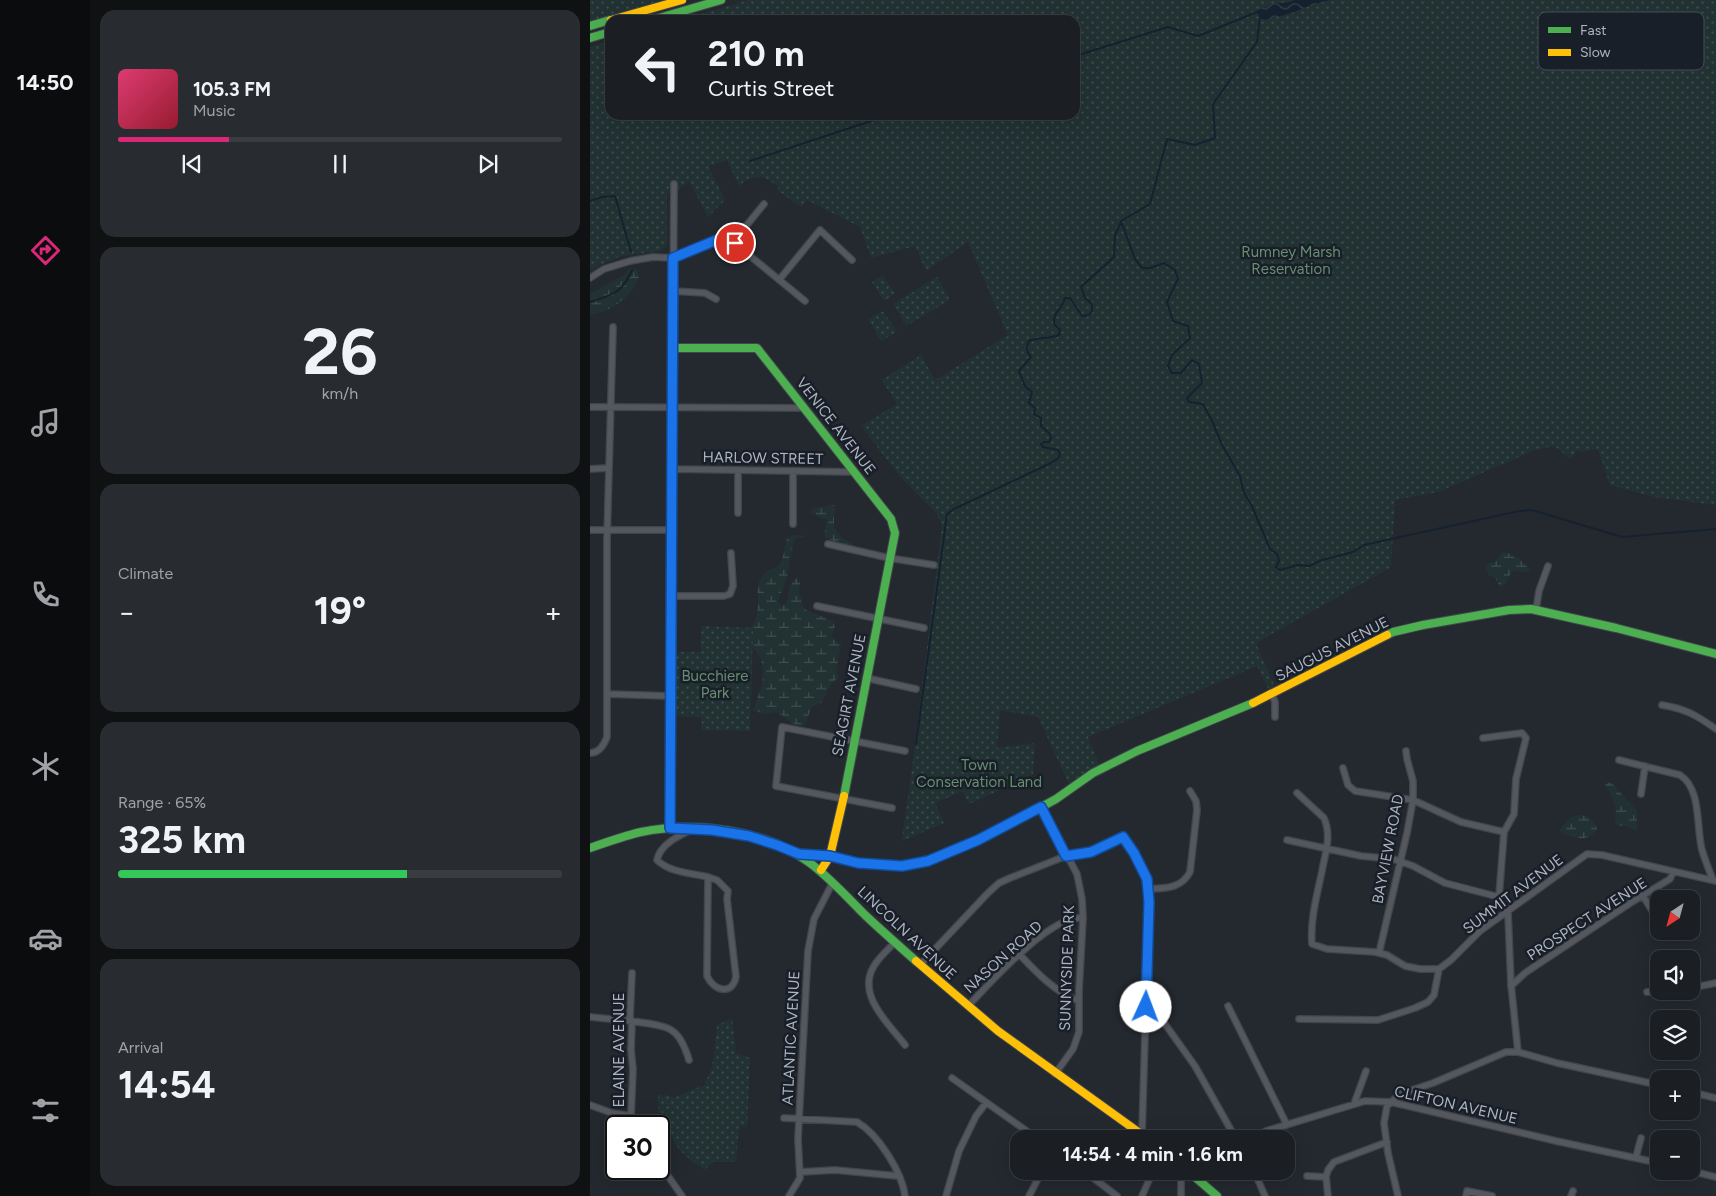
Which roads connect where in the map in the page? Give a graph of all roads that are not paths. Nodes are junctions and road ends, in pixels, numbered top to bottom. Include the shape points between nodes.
1 (682, 0) edge
2 (721, 0) edge
3 (628, 15) edge
4 (669, 15) edge
5 (605, 22) edge
6 (590, 26) edge
7 (605, 34) edge
8 (590, 38) edge
9 (674, 184) dead end
10 (764, 204) dead end
11 (733, 242) junction
12 (673, 258) junction
13 (852, 260) dead end
14 (590, 278) edge
15 (779, 280) junction
16 (673, 291) junction
17 (716, 299) dead end
18 (805, 301) dead end
19 (613, 327) dead end
20 (673, 348) junction
21 (590, 406) edge
22 (611, 407) junction
23 (672, 407) junction
24 (804, 408) junction
25 (609, 468) junction
26 (590, 469) edge
27 (671, 469) junction
28 (738, 470) junction
29 (793, 471) junction
30 (854, 472) junction
31 (738, 513) dead end
32 (892, 522) joint
33 (793, 524) dead end
34 (590, 530) edge
35 (607, 530) junction
36 (671, 530) junction
37 (828, 544) dead end
38 (731, 553) dead end
39 (889, 558) junction
40 (934, 565) dead end
41 (1548, 566) dead end
42 (672, 596) junction
43 (817, 606) dead end
44 (1536, 610) junction
45 (877, 619) junction
46 (924, 628) dead end
47 (1716, 654) edge
48 (866, 678) junction
49 (916, 689) dead end
50 (607, 694) junction
51 (1272, 695) junction
52 (671, 696) junction
53 (1662, 706) dead end
54 (1275, 717) dead end
55 (1716, 729) edge
56 (1483, 738) dead end
57 (854, 741) junction
58 (1406, 750) dead end
59 (904, 751) dead end
60 (590, 753) edge
61 (1619, 760) dead end
62 (1645, 766) junction
63 (1343, 768) dead end
64 (1190, 790) dead end
65 (1297, 793) dead end
66 (1641, 794) dead end
67 (843, 799) junction
68 (1413, 800) junction
69 (1041, 807) junction
70 (892, 808) dead end
71 (670, 828) junction
72 (693, 829) junction
73 (1504, 832) junction
74 (1287, 840) dead end
75 (590, 848) edge
76 (1328, 848) junction
77 (799, 854) junction
78 (830, 856) junction
79 (1066, 856) junction
80 (1400, 862) junction
81 (821, 870) junction
82 (1674, 872) junction
83 (708, 877) junction
84 (1714, 880) edge
85 (833, 882) junction
86 (1148, 889) junction
87 (1499, 896) junction
88 (1643, 896) junction
89 (1650, 907) edge
90 (1507, 912) junction
91 (1083, 918) junction
92 (894, 942) junction
93 (1379, 953) junction
94 (1020, 954) junction
95 (920, 965) junction
96 (1439, 969) junction
97 (632, 973) dead end
98 (1716, 983) edge
99 (1511, 986) junction
100 (1700, 986) edge
101 (1647, 992) dead end
102 (1650, 992) edge
103 (1078, 1002) junction
104 (968, 1006) junction
105 (1228, 1006) dead end
106 (1146, 1007) junction
107 (590, 1017) edge
108 (1299, 1019) dead end
109 (632, 1022) junction
110 (905, 1045) dead end
111 (1518, 1052) junction
112 (689, 1060) dead end
113 (1366, 1071) dead end
114 (1055, 1074) junction
115 (952, 1078) dead end
116 (1650, 1083) edge
117 (1700, 1094) edge
118 (1716, 1098) edge
119 (986, 1102) junction
120 (1392, 1102) junction
121 (1354, 1104) junction
122 (590, 1105) edge
123 (625, 1115) edge
124 (631, 1115) edge
125 (784, 1118) dead end
126 (799, 1120) junction
127 (1287, 1125) junction
128 (1025, 1130) edge
129 (1135, 1130) edge
130 (1145, 1130) edge
131 (1231, 1130) edge
132 (1272, 1130) edge
133 (1641, 1138) dead end
134 (1386, 1142) junction
135 (1636, 1157) junction
136 (1650, 1161) edge
137 (800, 1172) junction
138 (1700, 1174) edge
139 (898, 1176) junction
140 (1307, 1176) dead end
141 (1326, 1177) junction
142 (670, 1178) edge
143 (1716, 1178) edge
144 (1037, 1180) edge
145 (1096, 1180) edge
146 (1149, 1180) edge
147 (1181, 1180) edge
148 (1198, 1180) edge
149 (1258, 1180) edge
150 (1466, 1193) edge
151 (682, 1196) edge
152 (789, 1196) edge
153 (905, 1196) edge
154 (946, 1196) edge
155 (1029, 1196) edge
156 (1117, 1196) edge
157 (1142, 1196) edge
158 (1181, 1196) edge
159 (1217, 1196) edge
160 (1266, 1196) edge
161 (1328, 1196) edge
162 (1398, 1196) edge
163 (1492, 1196) edge

1 - 3 street
2 - 4 street
5 - 6 street
7 - 8 street
9 - 12 street
10 - 11 street
11 - 12 street via 719,239
11 - 15 street
12 - 14 street via 630,261
12 - 16 street
13 - 15 street via 820,230
15 - 18 street
16 - 17 street via 705,293
16 - 20 street
19 - 22 street
20 - 23 street
20 - 24 street, VENICE AVENUE via 757,348
21 - 22 street
22 - 23 street
22 - 25 street
23 - 24 street
23 - 27 street
24 - 30 street, VENICE AVENUE
25 - 26 street
25 - 35 street
27 - 28 street, HARLOW STREET
27 - 36 street
28 - 29 street, HARLOW STREET
28 - 31 street
29 - 30 street, HARLOW STREET
29 - 33 street
30 - 32 street, VENICE AVENUE
32 - 39 street, SEAGIRT AVENUE via 895,533
34 - 35 street
35 - 36 street
35 - 50 street
36 - 42 street
37 - 39 street
38 - 42 street via 733,586 730,594
39 - 40 street
39 - 45 street, SEAGIRT AVENUE
41 - 44 street
42 - 52 street
43 - 45 street
44 - 47 street, SAUGUS AVENUE
44 - 51 street, SAUGUS AVENUE via 1509,610 1393,632
45 - 46 street
45 - 48 street, SEAGIRT AVENUE
48 - 49 street
48 - 57 street, SEAGIRT AVENUE
50 - 52 street
50 - 60 street via 606,738 600,749
51 - 54 street
51 - 69 street, SAUGUS AVENUE via 1116,761
52 - 71 street
53 - 55 street via 1698,716
56 - 73 street via 1522,733 1526,738 1516,779 1514,814
57 - 59 street
57 - 67 street, SEAGIRT AVENUE
57 - 67 street via 782,726 776,786
58 - 68 street, BAYVIEW ROAD via 1413,781
61 - 62 street
62 - 66 street
62 - 84 street via 1680,776 1688,782 1695,800 1702,849
63 - 68 street via 1351,789
64 - 86 street via 1197,810 1190,872 1178,886
65 - 76 street via 1324,818
67 - 70 street
67 - 78 street, SEAGIRT AVENUE
68 - 73 street via 1461,822
68 - 80 street, BAYVIEW ROAD
69 - 78 street, SAUGUS AVENUE via 978,840 928,861 902,866 858,863
69 - 79 street, SUNNYSIDE PARK
71 - 72 street, LINCOLN AVENUE
71 - 75 street, LINCOLN AVENUE via 647,831
72 - 77 street, LINCOLN AVENUE via 749,836
72 - 83 street via 665,847 657,860 672,869
73 - 87 street
74 - 76 street
76 - 80 street
76 - 93 street via 1311,928 1312,944 1326,949
77 - 78 street, SAUGUS AVENUE
77 - 81 street, LINCOLN AVENUE
78 - 81 street, SEAGIRT AVENUE
79 - 86 street via 1091,852 1123,837 1147,879
79 - 91 street, SUNNYSIDE PARK via 1082,892
79 - 95 street via 999,883
80 - 87 street via 1445,883
80 - 93 street, BAYVIEW ROAD
81 - 85 street, LINCOLN AVENUE
82 - 84 street, SUMMIT AVENUE
82 - 88 street, PROSPECT AVENUE via 1670,879
82 - 90 street, SUMMIT AVENUE via 1587,854
83 - 83 street via 717,880 728,891 736,977 730,989 725,990 716,988 707,976
85 - 92 street, LINCOLN AVENUE
85 - 126 street, ATLANTIC AVENUE via 814,919 808,951
86 - 106 street
87 - 90 street
88 - 89 street
88 - 99 street, PROSPECT AVENUE
90 - 96 street, SUMMIT AVENUE via 1480,931
90 - 99 street
91 - 94 street, NASON ROAD via 1066,921 1044,933
91 - 103 street, SUNNYSIDE PARK
92 - 95 street, LINCOLN AVENUE
92 - 110 street via 873,966 869,992 874,1005
93 - 96 street via 1405,966
94 - 103 street via 1051,984
94 - 104 street, NASON ROAD
95 - 104 street, LINCOLN AVENUE
96 - 108 street via 1434,995 1415,1008 1378,1020
97 - 109 street, ELAINE AVENUE
98 - 100 street
99 - 111 street
101 - 102 street
103 - 114 street, SUNNYSIDE PARK via 1079,1032 1073,1049
104 - 114 street, LINCOLN AVENUE
105 - 127 street
106 - 130 street
106 - 131 street via 1165,1024 1195,1066
107 - 109 street
109 - 112 street via 660,1025 671,1030
109 - 124 street, ELAINE AVENUE
111 - 116 street
111 - 120 street via 1506,1052 1478,1063 1400,1094
113 - 121 street
114 - 129 street, LINCOLN AVENUE
115 - 119 street
117 - 118 street
119 - 128 street
119 - 154 street via 959,1151
120 - 121 street, CLIFTON AVENUE
120 - 134 street via 1387,1106 1384,1123
120 - 135 street, CLIFTON AVENUE
121 - 127 street, CLIFTON AVENUE
122 - 123 street
125 - 126 street
126 - 137 street, ATLANTIC AVENUE
126 - 139 street via 857,1122 878,1142
127 - 132 street, CLIFTON AVENUE
133 - 135 street
134 - 141 street via 1334,1162
134 - 162 street
135 - 136 street, CLIFTON AVENUE
137 - 139 street via 835,1170
137 - 152 street, ATLANTIC AVENUE
138 - 143 street
139 - 153 street
140 - 141 street
141 - 161 street
142 - 151 street
144 - 155 street
145 - 156 street
146 - 157 street
147 - 158 street
148 - 159 street
149 - 160 street
150 - 163 street

